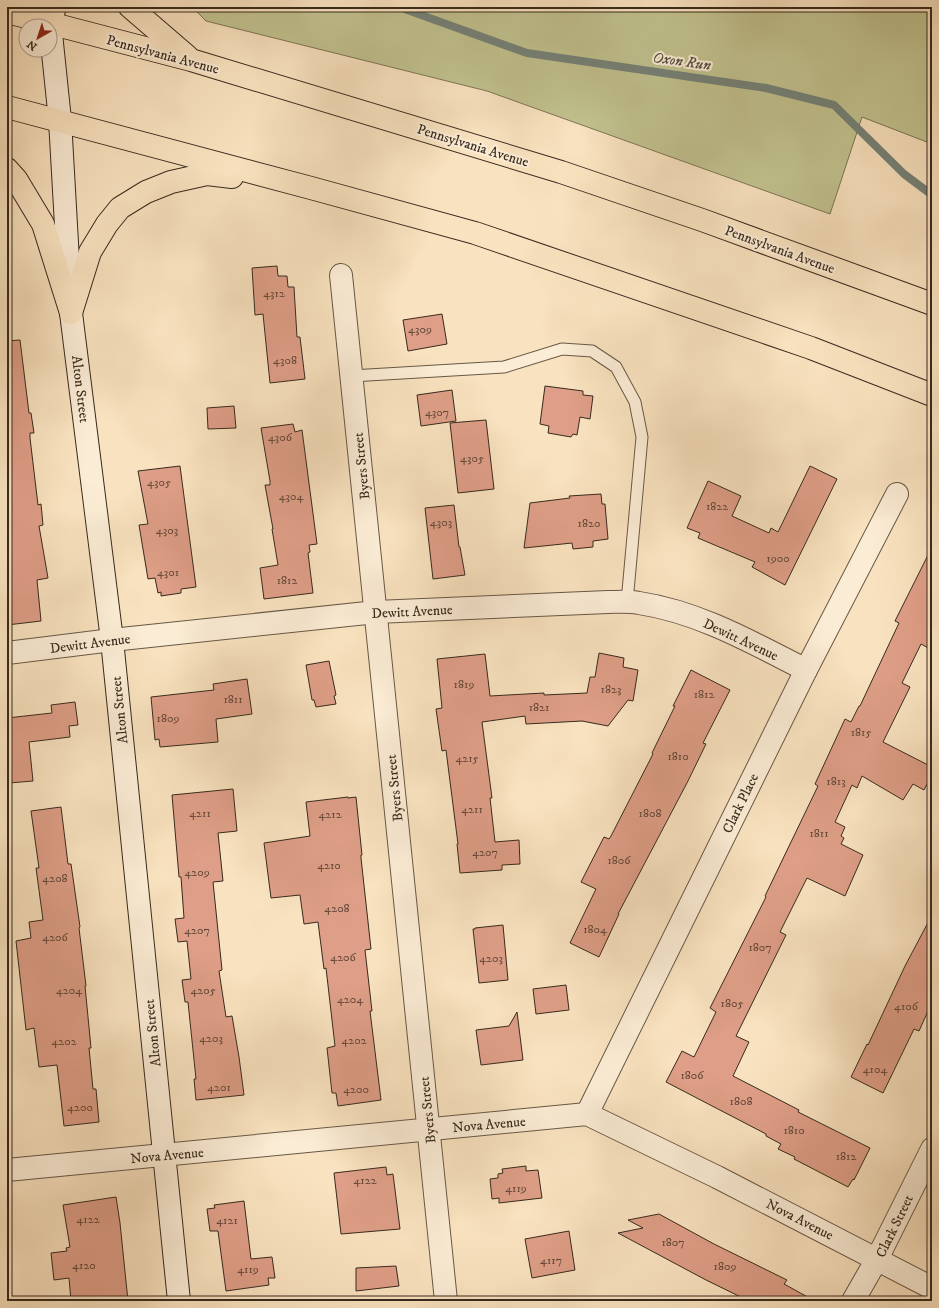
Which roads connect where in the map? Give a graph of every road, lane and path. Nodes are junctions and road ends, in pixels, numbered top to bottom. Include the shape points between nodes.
1 (130, 7) edge
2 (7, 12) edge
3 (52, 15) edge
4 (190, 60) junction
5 (7, 107) edge
6 (60, 120) junction
7 (7, 169) edge
8 (311, 188) junction
9 (341, 275) dead end
10 (932, 304) edge
11 (71, 313) junction
12 (351, 376) junction
13 (932, 395) edge
14 (897, 494) dead end
15 (627, 602) junction
16 (376, 612) junction
17 (112, 640) junction
18 (7, 653) edge
19 (806, 670) junction
20 (587, 1114) junction
21 (429, 1129) junction
22 (932, 1149) edge
23 (164, 1155) junction
24 (7, 1170) edge
25 (877, 1259) junction
26 (932, 1288) edge
27 (179, 1301) edge
28 (446, 1301) edge
29 (853, 1301) edge

1 - 4 highway
2 - 3 highway, Pennsylvania Avenue
3 - 4 highway, Pennsylvania Avenue
3 - 6 street, Alton Street
4 - 10 highway, Pennsylvania Avenue via 561,172 702,220
5 - 6 highway
6 - 8 highway
6 - 11 street, Alton Street
7 - 11 highway via 20,184 43,224
8 - 11 highway via 207,174 171,182 146,192 120,208 107,224 90,252
8 - 13 highway via 475,233 810,348
9 - 12 street, Byers Street
11 - 17 street, Alton Street
12 - 15 lane via 504,367 562,349 592,351 616,367 636,402 642,437
12 - 16 street, Byers Street
14 - 19 street, Clark Place
15 - 16 street, Dewitt Avenue
15 - 19 street, Dewitt Avenue via 638,602 690,615
16 - 17 street, Dewitt Avenue
16 - 21 street, Byers Street
17 - 18 street, Dewitt Avenue
17 - 23 street, Alton Street
19 - 20 street, Clark Place
20 - 21 street, Nova Avenue
20 - 25 street, Nova Avenue via 718,1176
21 - 23 street, Nova Avenue
21 - 28 street, Byers Street
22 - 25 street, Clark Street
23 - 24 street, Nova Avenue
23 - 27 street, Alton Street
25 - 26 street, Nova Avenue
25 - 29 street, Clark Street

